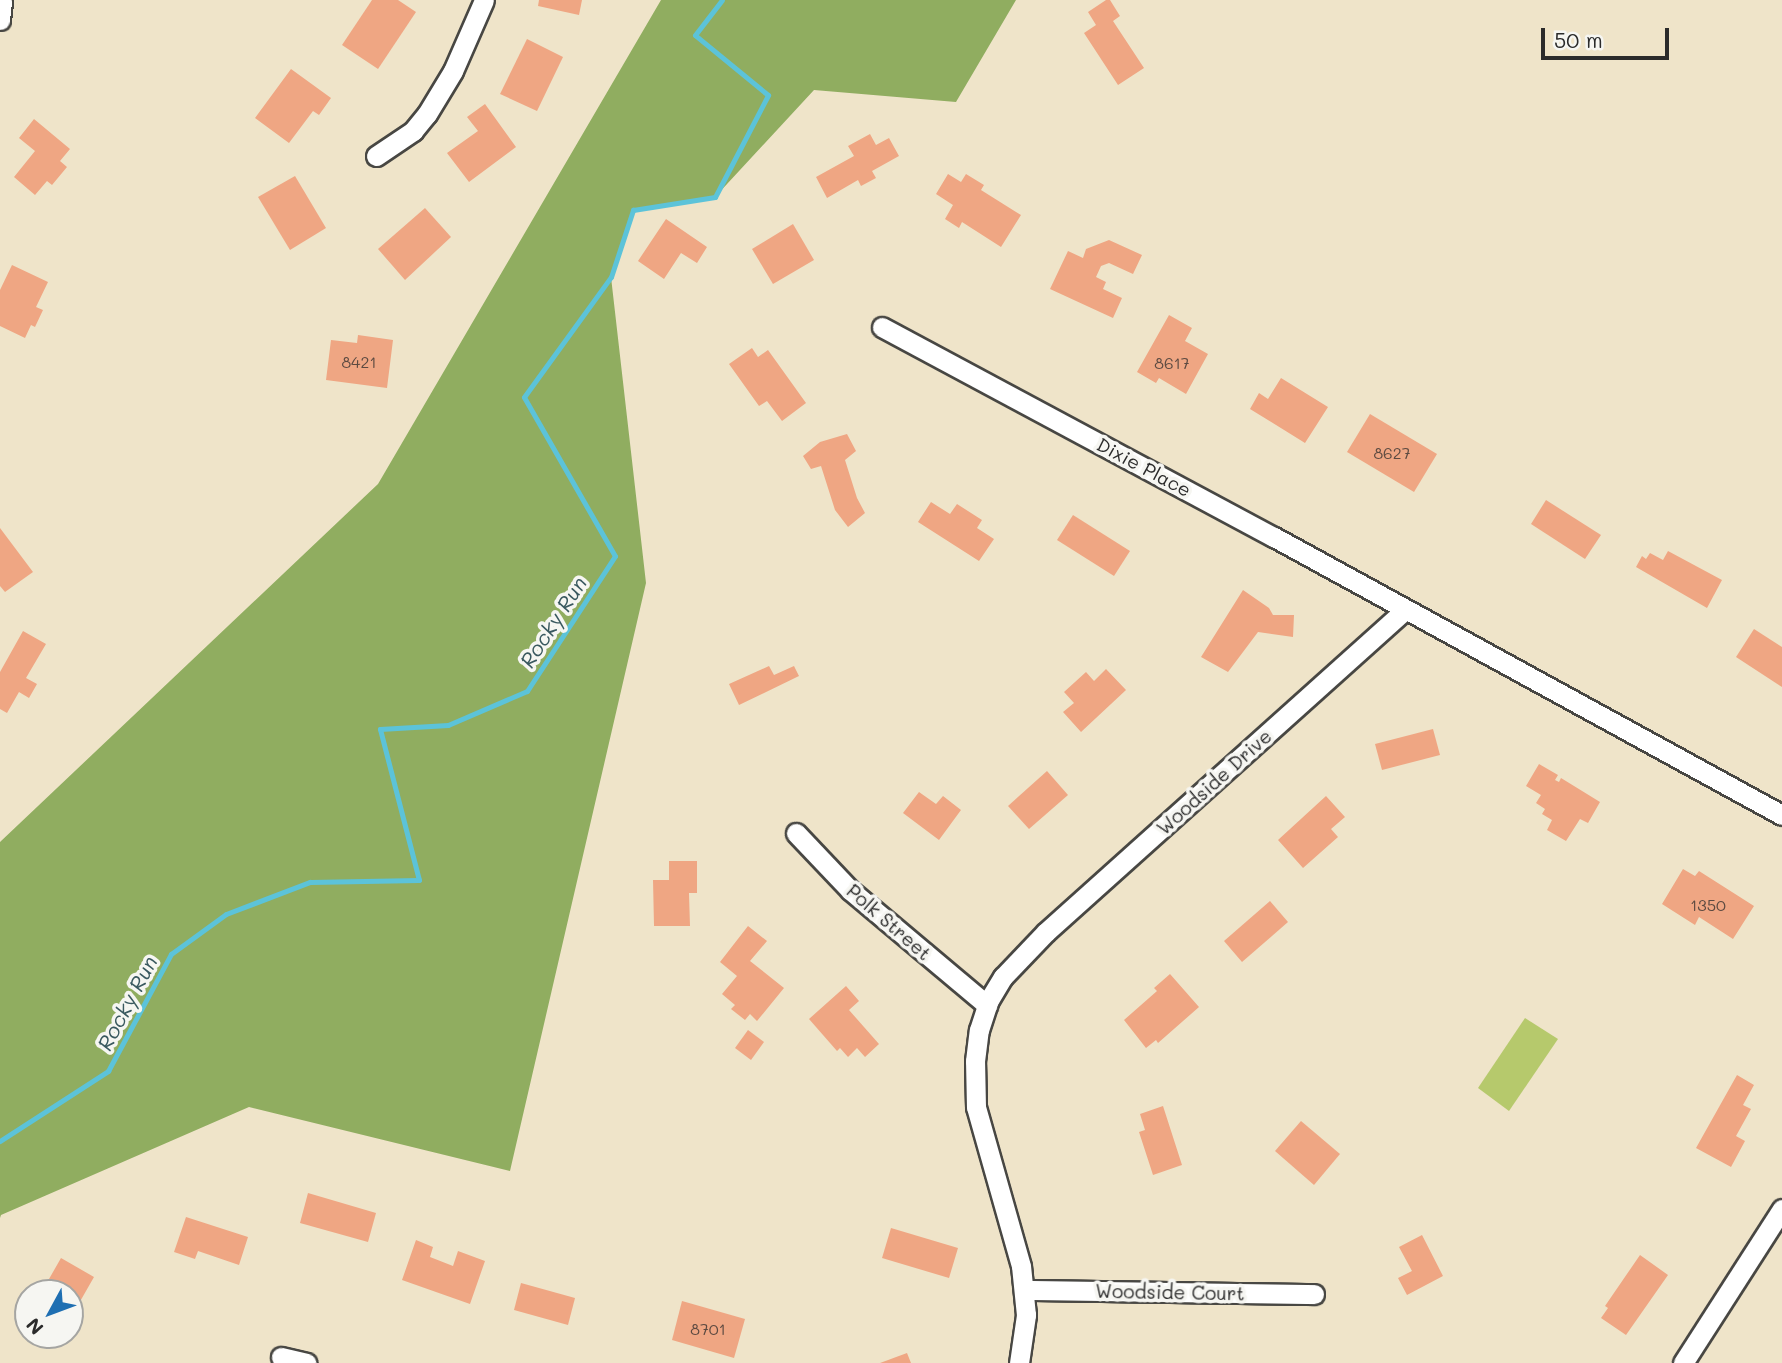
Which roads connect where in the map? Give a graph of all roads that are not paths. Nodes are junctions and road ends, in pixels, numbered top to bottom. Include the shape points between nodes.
1 (2, 0) edge
2 (484, 0) edge
3 (0, 20) edge
4 (376, 156) dead end
5 (882, 327) dead end
6 (1405, 610) junction
7 (1782, 815) edge
8 (796, 833) dead end
9 (987, 1005) junction
10 (1782, 1209) edge
11 (1025, 1290) junction
12 (1314, 1294) dead end
13 (281, 1357) dead end
14 (306, 1363) edge
15 (1019, 1363) edge
16 (1683, 1363) edge

1 - 3 street
2 - 4 street via 453,71 427,114 412,131
5 - 6 street, Dixie Place
6 - 7 street
6 - 9 street, Woodside Drive via 1046,932 1003,977
8 - 9 street, Polk Street via 850,890
9 - 11 street, Woodside Drive via 975,1061 976,1107
10 - 16 street
11 - 12 street, Woodside Court
11 - 15 street, Woodside Drive
13 - 14 street

